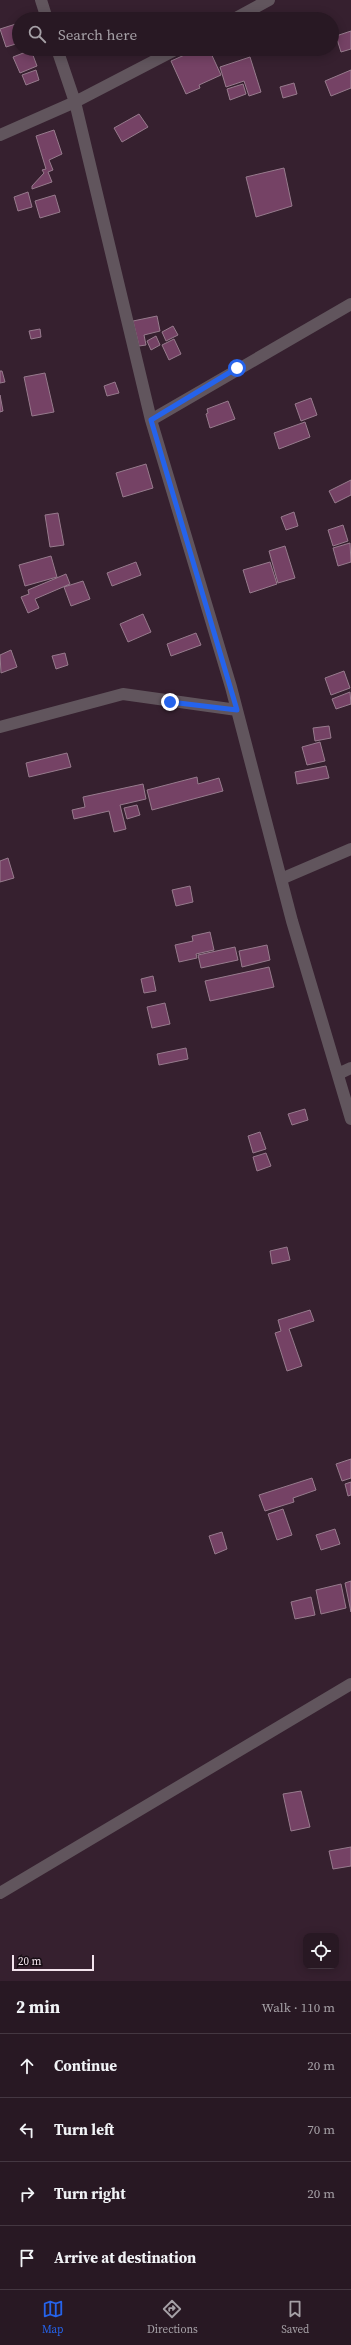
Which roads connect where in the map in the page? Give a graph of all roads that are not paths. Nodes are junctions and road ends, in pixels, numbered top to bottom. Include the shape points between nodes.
1 (41, 0) edge
2 (269, 0) edge
3 (45, 12) edge
4 (247, 12) edge
5 (59, 56) edge
6 (164, 56) edge
7 (75, 102) junction
8 (0, 135) edge
9 (351, 304) edge
10 (151, 420) junction
11 (237, 710) junction
12 (0, 726) edge
13 (351, 849) edge
14 (282, 879) junction
15 (351, 1068) edge
16 (338, 1074) junction
17 (351, 1119) edge
18 (351, 1684) edge
19 (0, 1893) edge

1 - 3 street
2 - 4 street
5 - 7 street
6 - 7 street
7 - 8 street
7 - 10 street
9 - 10 street
10 - 11 street
11 - 12 street via 123,694
11 - 14 street
13 - 14 street
14 - 16 street
15 - 16 street
16 - 17 street
18 - 19 street

